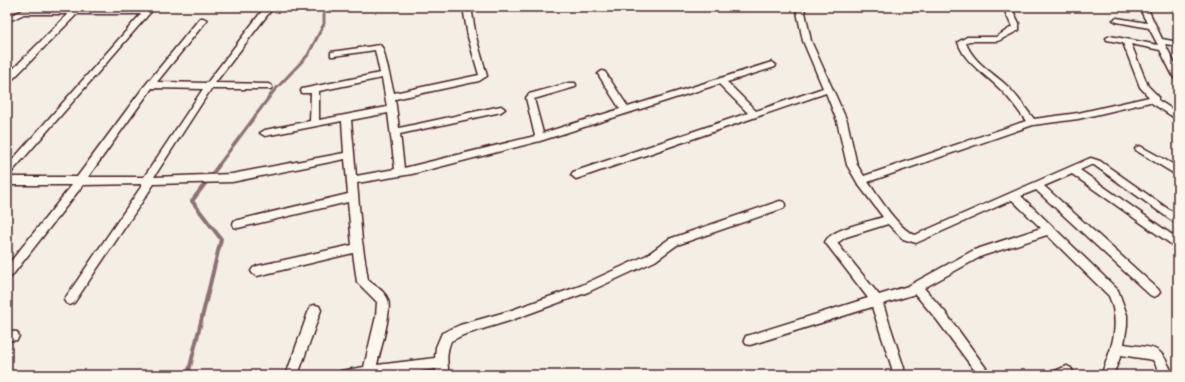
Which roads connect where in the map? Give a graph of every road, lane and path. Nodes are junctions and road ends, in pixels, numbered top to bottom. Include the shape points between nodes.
1 (467, 7) edge
2 (800, 7) edge
3 (1007, 7) edge
4 (1142, 7) edge
5 (77, 10) edge
6 (148, 10) edge
7 (268, 10) dead end
8 (7, 20) edge
9 (204, 20) dead end
10 (1117, 20) dead end
11 (1152, 26) junction
12 (1110, 38) dead end
13 (1158, 40) junction
14 (1126, 41) junction
15 (1178, 44) edge
16 (1162, 48) junction
17 (334, 54) dead end
18 (772, 65) dead end
19 (1175, 65) edge
20 (602, 74) dead end
21 (385, 75) junction
22 (1178, 78) edge
23 (7, 80) edge
24 (721, 81) junction
25 (151, 85) junction
26 (572, 85) dead end
27 (209, 86) junction
28 (268, 87) dead end
29 (314, 89) junction
30 (827, 90) junction
31 (305, 91) dead end
32 (390, 97) junction
33 (1151, 100) junction
34 (391, 109) junction
35 (500, 110) dead end
36 (626, 111) junction
37 (754, 114) junction
38 (1178, 117) edge
39 (346, 118) junction
40 (1032, 122) junction
41 (314, 124) junction
42 (395, 132) junction
43 (265, 133) dead end
44 (540, 138) junction
45 (1140, 149) dead end
46 (349, 155) junction
47 (1072, 169) junction
48 (7, 172) edge
49 (400, 172) junction
50 (1178, 172) edge
51 (576, 175) dead end
52 (148, 180) junction
53 (351, 180) junction
54 (7, 181) edge
55 (80, 181) junction
56 (861, 181) junction
57 (1037, 185) junction
58 (1014, 196) junction
59 (353, 197) junction
60 (780, 205) dead end
61 (891, 219) junction
62 (1178, 220) edge
63 (238, 224) dead end
64 (1049, 230) junction
65 (1178, 245) edge
66 (358, 248) junction
67 (257, 271) dead end
68 (7, 274) edge
69 (916, 287) junction
70 (1154, 292) dead end
71 (70, 300) dead end
72 (876, 300) junction
73 (315, 310) dead end
74 (750, 340) dead end
75 (1118, 349) junction
76 (442, 369) edge
77 (369, 374) edge
78 (292, 375) edge
79 (346, 375) edge
80 (898, 375) edge
81 (985, 375) edge
82 (1107, 375) edge
83 (1167, 375) edge

1 - 32 street via 483,76
2 - 30 street via 807,41
3 - 40 street via 1016,28 998,40 967,39 962,42 963,48 1005,89
4 - 11 street
5 - 6 street
5 - 8 street via 23,12
5 - 23 street
6 - 48 street
7 - 27 street
9 - 25 street
10 - 11 street
11 - 13 street
12 - 14 street
13 - 15 street
13 - 16 street
14 - 16 street
14 - 33 street via 1144,87 1155,97
16 - 19 street
17 - 21 street via 377,47
18 - 24 street
19 - 22 street
20 - 36 street
21 - 29 street
21 - 32 street
24 - 36 street
24 - 37 street
25 - 27 street
25 - 55 street
26 - 44 street via 530,98
27 - 28 street
27 - 52 street
29 - 31 street
29 - 41 street
30 - 37 street
30 - 56 street via 842,121 852,165
32 - 34 street
33 - 38 street
33 - 40 street via 1078,116
34 - 39 street
34 - 42 street
35 - 42 street
36 - 44 street
37 - 51 street
39 - 41 street
39 - 46 street
40 - 56 street
41 - 43 street
42 - 49 street
44 - 49 street
45 - 50 street
46 - 52 street via 232,178
46 - 53 street
47 - 57 street
47 - 62 street via 1091,161 1098,163
47 - 65 street
49 - 53 street
52 - 55 street
52 - 71 street
53 - 59 street
54 - 55 street
55 - 68 street
56 - 61 street
57 - 58 street
57 - 70 street
58 - 61 street via 916,239 907,236
58 - 64 street
59 - 63 street
59 - 66 street
60 - 76 street via 673,242 651,258 584,289 510,316 460,330 446,337 442,347
61 - 72 street via 842,234 830,242
64 - 69 street via 978,253
64 - 75 street via 1114,293 1120,305 1122,324
66 - 67 street
66 - 77 street via 363,282 383,301
69 - 72 street
69 - 81 street
72 - 74 street
72 - 80 street
73 - 78 street
75 - 82 street
75 - 83 street via 1156,355
76 - 77 street
77 - 79 street

